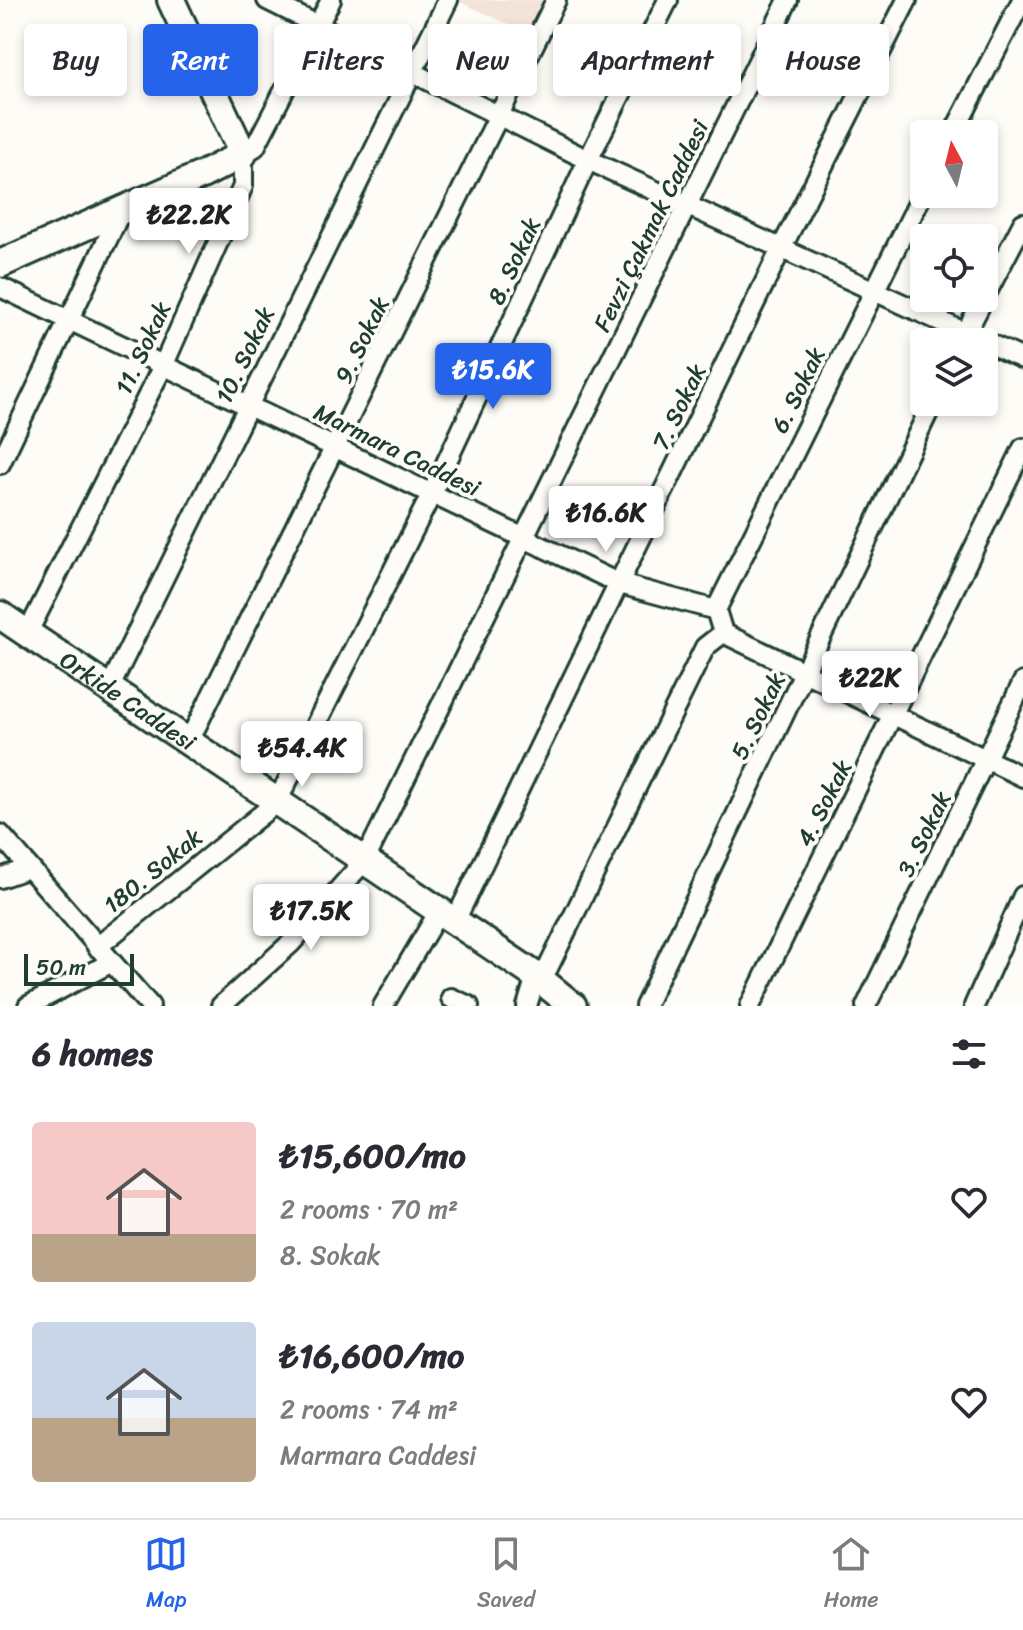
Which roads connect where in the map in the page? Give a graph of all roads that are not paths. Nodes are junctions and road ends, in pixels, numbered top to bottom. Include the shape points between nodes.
1 (171, 0) edge
2 (267, 0) edge
3 (331, 0) edge
4 (448, 0) edge
5 (556, 0) edge
6 (668, 0) edge
7 (788, 0) edge
8 (907, 0) edge
9 (1022, 0) edge
10 (312, 24) edge
11 (319, 24) edge
12 (413, 73) junction
13 (282, 96) edge
14 (499, 116) junction
15 (960, 120) edge
16 (243, 154) junction
17 (588, 160) junction
18 (688, 206) junction
19 (915, 208) edge
20 (121, 211) junction
21 (1023, 223) edge
22 (781, 249) junction
23 (0, 264) edge
24 (998, 271) edge
25 (0, 287) edge
26 (873, 291) junction
27 (68, 320) junction
28 (944, 328) edge
29 (998, 350) edge
30 (1023, 359) edge
31 (164, 364) junction
32 (247, 404) junction
33 (926, 416) edge
34 (336, 447) junction
35 (1023, 448) edge
36 (0, 464) edge
37 (432, 493) junction
38 (525, 538) junction
39 (620, 584) junction
40 (716, 610) junction
41 (0, 615) edge
42 (28, 632) junction
43 (723, 633) junction
44 (805, 673) junction
45 (1023, 682) edge
46 (109, 689) junction
47 (895, 716) junction
48 (188, 743) junction
49 (987, 760) junction
50 (1023, 777) edge
51 (277, 802) junction
52 (0, 834) edge
53 (365, 860) junction
54 (29, 868) junction
55 (0, 878) edge
56 (1023, 896) edge
57 (446, 918) junction
58 (97, 947) junction
59 (112, 962) junction
60 (536, 976) junction
61 (451, 998) dead end
62 (28, 1006) edge
63 (150, 1006) edge
64 (221, 1006) edge
65 (383, 1006) edge
66 (469, 1006) edge
67 (527, 1006) edge
68 (573, 1006) edge
69 (645, 1006) edge
70 (750, 1006) edge
71 (866, 1006) edge
72 (974, 1006) edge

1 - 16 street
2 - 10 street
3 - 11 street
4 - 12 street, 10. Sokak
5 - 14 street, 9. Sokak
6 - 17 street, 8. Sokak
7 - 18 street, Fevzi Çakmak Caddesi
8 - 22 street, 7. Sokak
9 - 15 street
12 - 14 street
12 - 32 street, 10. Sokak
13 - 16 street via 255,147
14 - 17 street
14 - 34 street, 9. Sokak
16 - 20 street
16 - 31 street, 11. Sokak via 243,186
17 - 18 street
17 - 37 street, 8. Sokak
18 - 22 street
18 - 38 street, Fevzi Çakmak Caddesi
19 - 26 street, 6. Sokak
20 - 23 street
20 - 27 street
21 - 24 street
22 - 26 street
22 - 39 street, 7. Sokak
25 - 27 street, Marmara Caddesi
26 - 28 street
26 - 40 street, 6. Sokak
27 - 31 street, Marmara Caddesi
27 - 36 street
29 - 30 street
31 - 32 street, Marmara Caddesi
31 - 42 street, 11. Sokak
32 - 34 street, Marmara Caddesi
32 - 46 street, 10. Sokak
33 - 44 street, 5. Sokak
34 - 37 street, Marmara Caddesi
34 - 48 street, 9. Sokak
35 - 47 street, 4. Sokak
37 - 38 street, Marmara Caddesi
37 - 51 street, 8. Sokak
38 - 39 street, Marmara Caddesi
38 - 53 street, Fevzi Çakmak Caddesi
39 - 40 street, Marmara Caddesi
39 - 57 street, 7. Sokak
40 - 43 street
41 - 42 street, Orkide Caddesi
42 - 46 street, Orkide Caddesi
43 - 44 street
43 - 60 street via 705,647 548,968
44 - 47 street
44 - 69 street, 5. Sokak
45 - 49 street, 3. Sokak
46 - 48 street, Orkide Caddesi
47 - 49 street
47 - 70 street, 4. Sokak
48 - 51 street, Orkide Caddesi
49 - 50 street
49 - 71 street, 3. Sokak
51 - 53 street, Orkide Caddesi
51 - 58 street, 180. Sokak
52 - 54 street
53 - 57 street, Orkide Caddesi
53 - 64 street, Fevzi Çakmak Caddesi via 291,943
54 - 55 street
54 - 58 street
56 - 72 street
57 - 60 street, Orkide Caddesi
57 - 65 street, 7. Sokak
58 - 59 street
59 - 62 street
59 - 63 street
60 - 67 street
60 - 68 street, Orkide Caddesi
61 - 66 street

